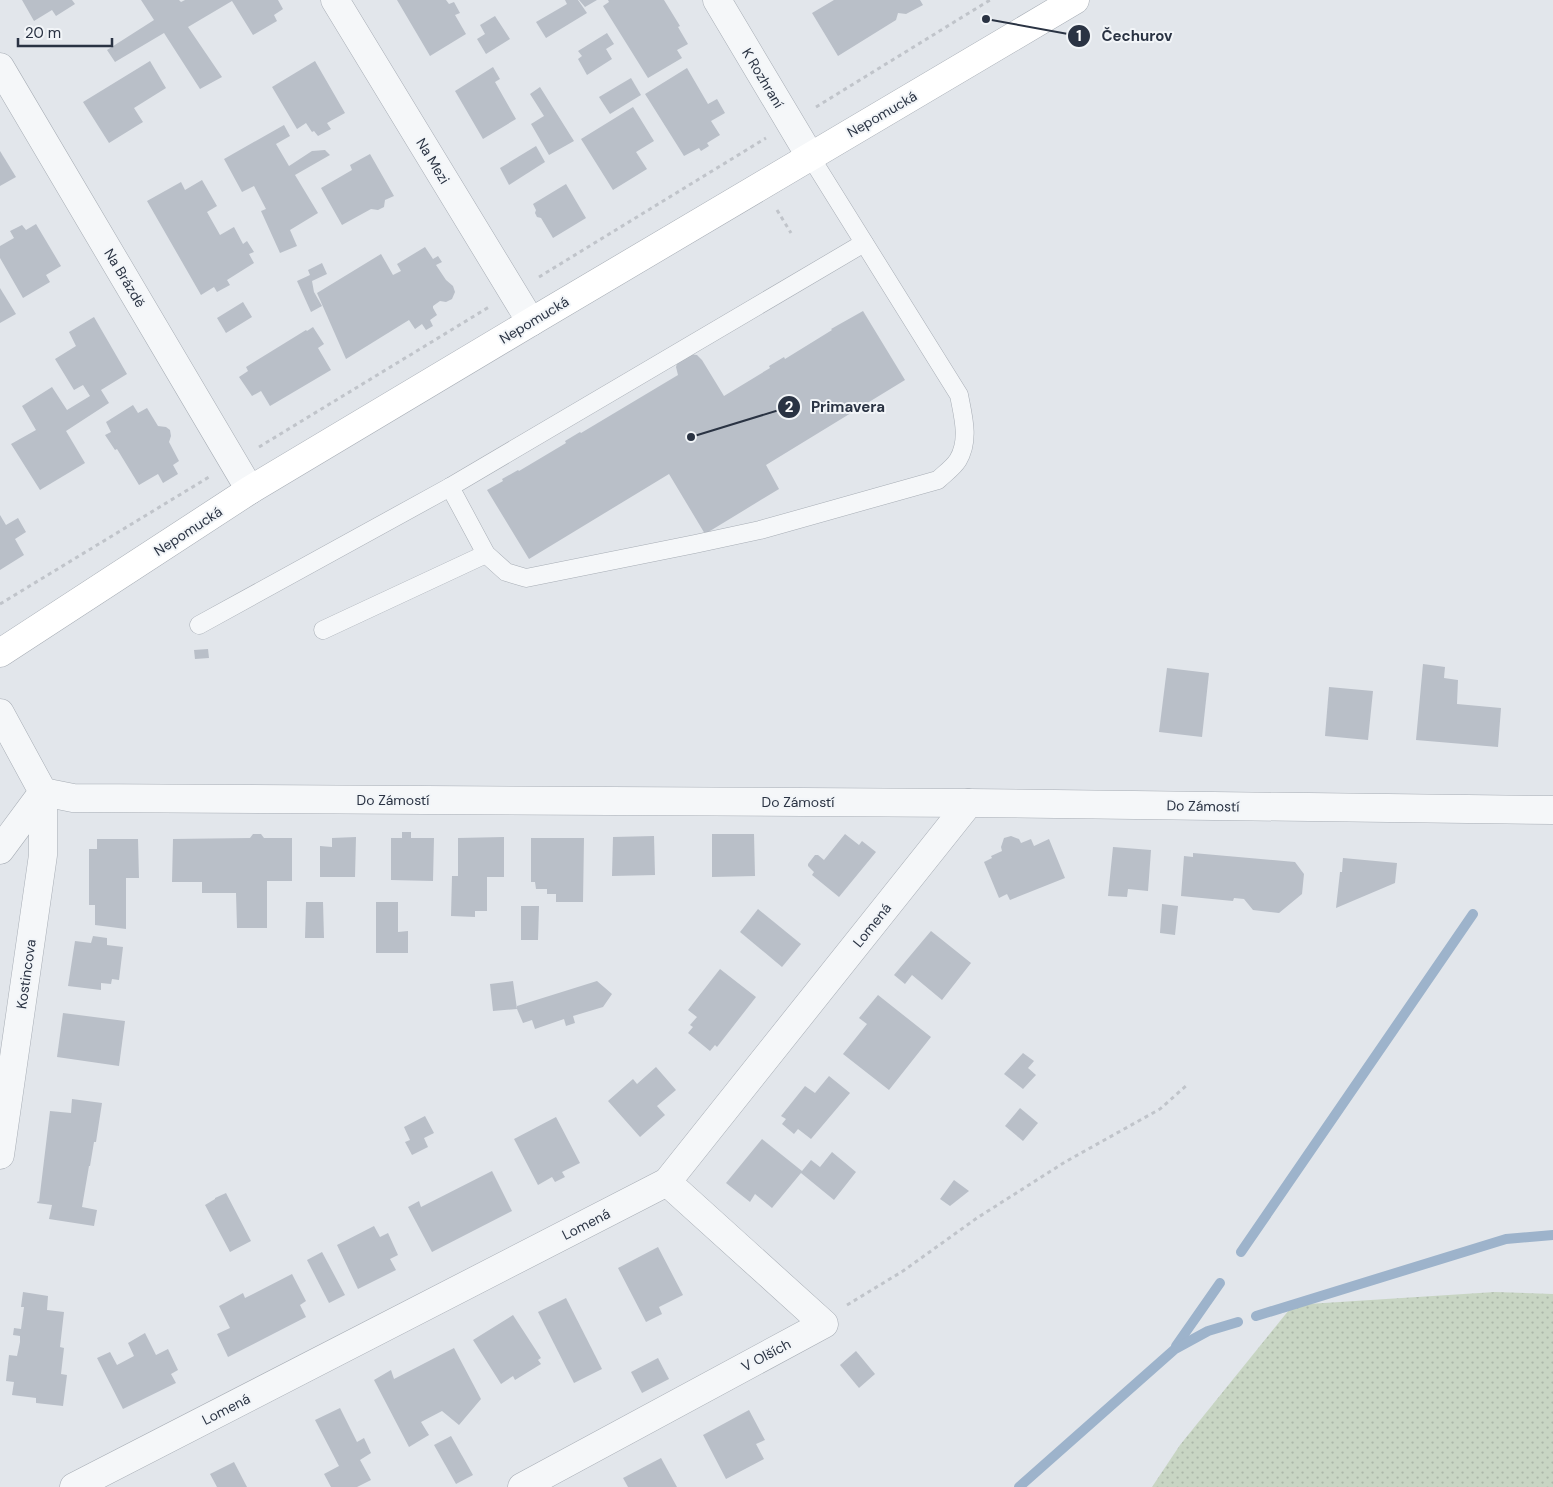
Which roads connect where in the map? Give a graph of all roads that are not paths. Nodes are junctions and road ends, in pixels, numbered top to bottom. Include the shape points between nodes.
1 (335, 0) edge
2 (717, 0) edge
3 (1075, 0) edge
4 (0, 67) edge
5 (810, 156) junction
6 (864, 243) junction
7 (531, 322) junction
8 (450, 487) junction
9 (250, 490) junction
10 (486, 554) junction
11 (200, 626) dead end
12 (323, 630) dead end
13 (0, 653) edge
14 (0, 712) edge
15 (43, 792) junction
16 (969, 803) junction
17 (1553, 810) edge
18 (0, 850) edge
19 (0, 1155) edge
20 (667, 1182) junction
21 (74, 1487) edge
22 (522, 1487) edge

1 - 7 street, Na Mezi
2 - 5 street, K Rozhraní
3 - 5 street, Nepomucká
4 - 9 street, Na Brázdě
5 - 6 lane
5 - 7 street, Nepomucká
6 - 8 lane
6 - 10 lane via 959,394 965,421 964,442 958,461 938,480 760,530 526,578 506,572
7 - 9 street, Nepomucká
8 - 10 lane
8 - 11 lane
9 - 13 street, Nepomucká
10 - 12 lane
14 - 15 street
15 - 16 street, Do Zámostí via 73,798
15 - 18 street
15 - 19 street, Kostincova via 43,855
16 - 17 street, Do Zámostí
16 - 20 street, Lomená
20 - 21 street, Lomená
20 - 22 street, V Olších via 824,1324

